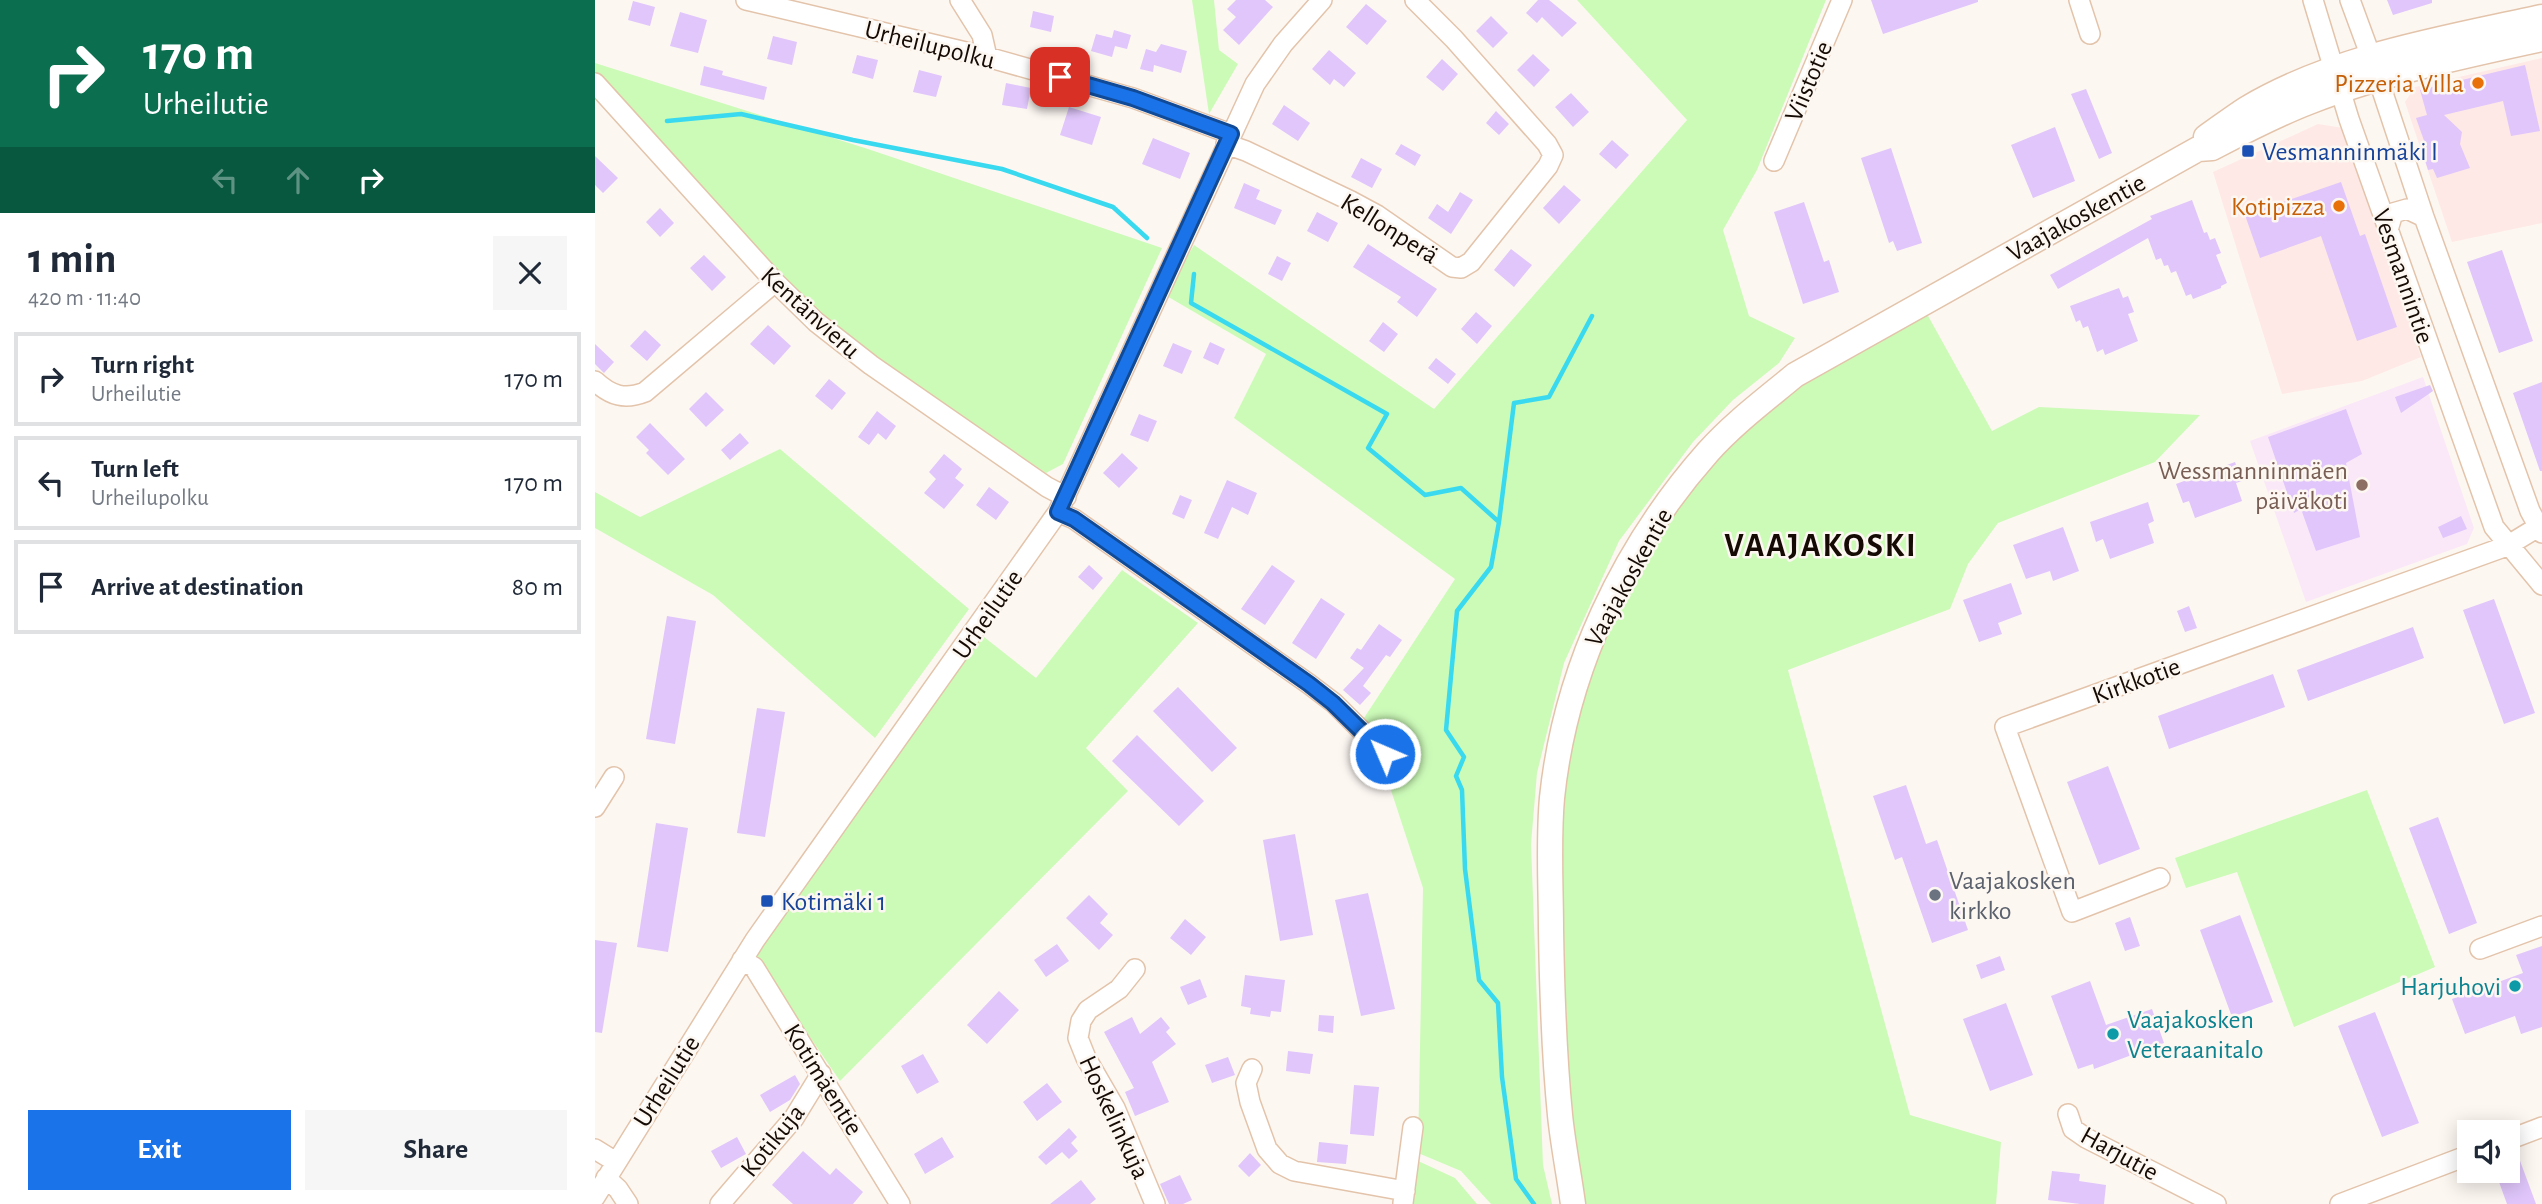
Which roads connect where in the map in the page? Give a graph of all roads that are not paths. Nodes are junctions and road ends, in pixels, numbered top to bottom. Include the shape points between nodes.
1 (746, 0) edge
2 (960, 0) edge
3 (1322, 0) edge
4 (1415, 0) edge
5 (1842, 0) edge
6 (2080, 0) edge
7 (2315, 0) edge
8 (2340, 0) edge
9 (2350, 0) edge
10 (2542, 17) edge
11 (2090, 34) dead end
12 (2542, 39) edge
13 (987, 57) junction
14 (2375, 68) junction
15 (2338, 80) junction
16 (595, 83) edge
17 (1229, 139) junction
18 (1774, 161) dead end
19 (2424, 217) junction
20 (2388, 230) junction
21 (775, 282) junction
22 (595, 381) edge
23 (1062, 504) junction
24 (2540, 530) edge
25 (2507, 546) junction
26 (2542, 585) edge
27 (1385, 754) dead end
28 (614, 777) dead end
29 (595, 807) edge
30 (2160, 878) dead end
31 (2542, 926) edge
32 (2480, 949) dead end
33 (742, 960) junction
34 (1135, 969) dead end
35 (1252, 1069) dead end
36 (821, 1074) junction
37 (2068, 1114) dead end
38 (1413, 1127) dead end
39 (2542, 1127) edge
40 (2520, 1135) edge
41 (595, 1149) edge
42 (2457, 1160) edge
43 (611, 1170) junction
44 (595, 1197) edge
45 (1404, 1197) edge
46 (628, 1204) edge
47 (720, 1204) edge
48 (900, 1204) edge
49 (1155, 1204) edge
50 (1573, 1204) edge
51 (2216, 1204) edge
52 (2340, 1204) edge

1 - 13 street, Urheilupolku
2 - 13 street via 982,35
3 - 17 street, Urheilutie via 1255,84
4 - 17 street, Kellonperä via 1553,155 1471,262 1452,267 1377,215
5 - 18 street, Viistotie
6 - 11 street
7 - 8 street via 2323,6
7 - 15 street, Vesmannintie
9 - 14 street, Vesmannintie
10 - 14 main road, Vaajakoskentie via 2403,47
12 - 14 main road, Vaajakoskentie via 2444,60
13 - 17 street, Urheilupolku via 1133,98
14 - 15 main road, Vaajakoskentie
14 - 19 street, Vesmannintie
15 - 20 street, Vesmannintie
15 - 50 main road, Vaajakoskentie via 2306,103 2211,148 2198,149 1795,376 1744,416 1667,504 1632,557 1580,667 1563,726 1552,800 1552,977 1560,1114
16 - 21 street, Kentänvieru
17 - 23 street, Urheilutie
19 - 20 street via 2407,209 2393,213
19 - 24 street, Vesmannintie
20 - 25 street, Vesmannintie via 2494,527
21 - 22 street via 645,392 630,398 616,396
21 - 23 street, Kentänvieru via 871,365 1047,487
23 - 27 street, Kentänvieru via 1074,519 1309,684
23 - 33 street, Urheilutie
24 - 25 street, Kirkkotie
25 - 26 street, Vesmannintie
25 - 30 street, Kirkkotie via 2005,727 2072,912
28 - 29 street
31 - 32 street
33 - 36 street, Kotimäentie via 754,967
33 - 43 street, Urheilutie
34 - 49 street, Hoskelinkuja via 1119,989 1089,1010 1078,1038 1115,1108
35 - 45 street via 1246,1083 1250,1102 1267,1149 1280,1164
36 - 47 street, Kotikuja via 794,1118
36 - 48 street, Kotimäentie
37 - 51 street, Harjutie via 2073,1129 2086,1138
38 - 45 street
39 - 40 street
41 - 43 street
42 - 52 street
43 - 44 street, Urheilutie
43 - 46 street

